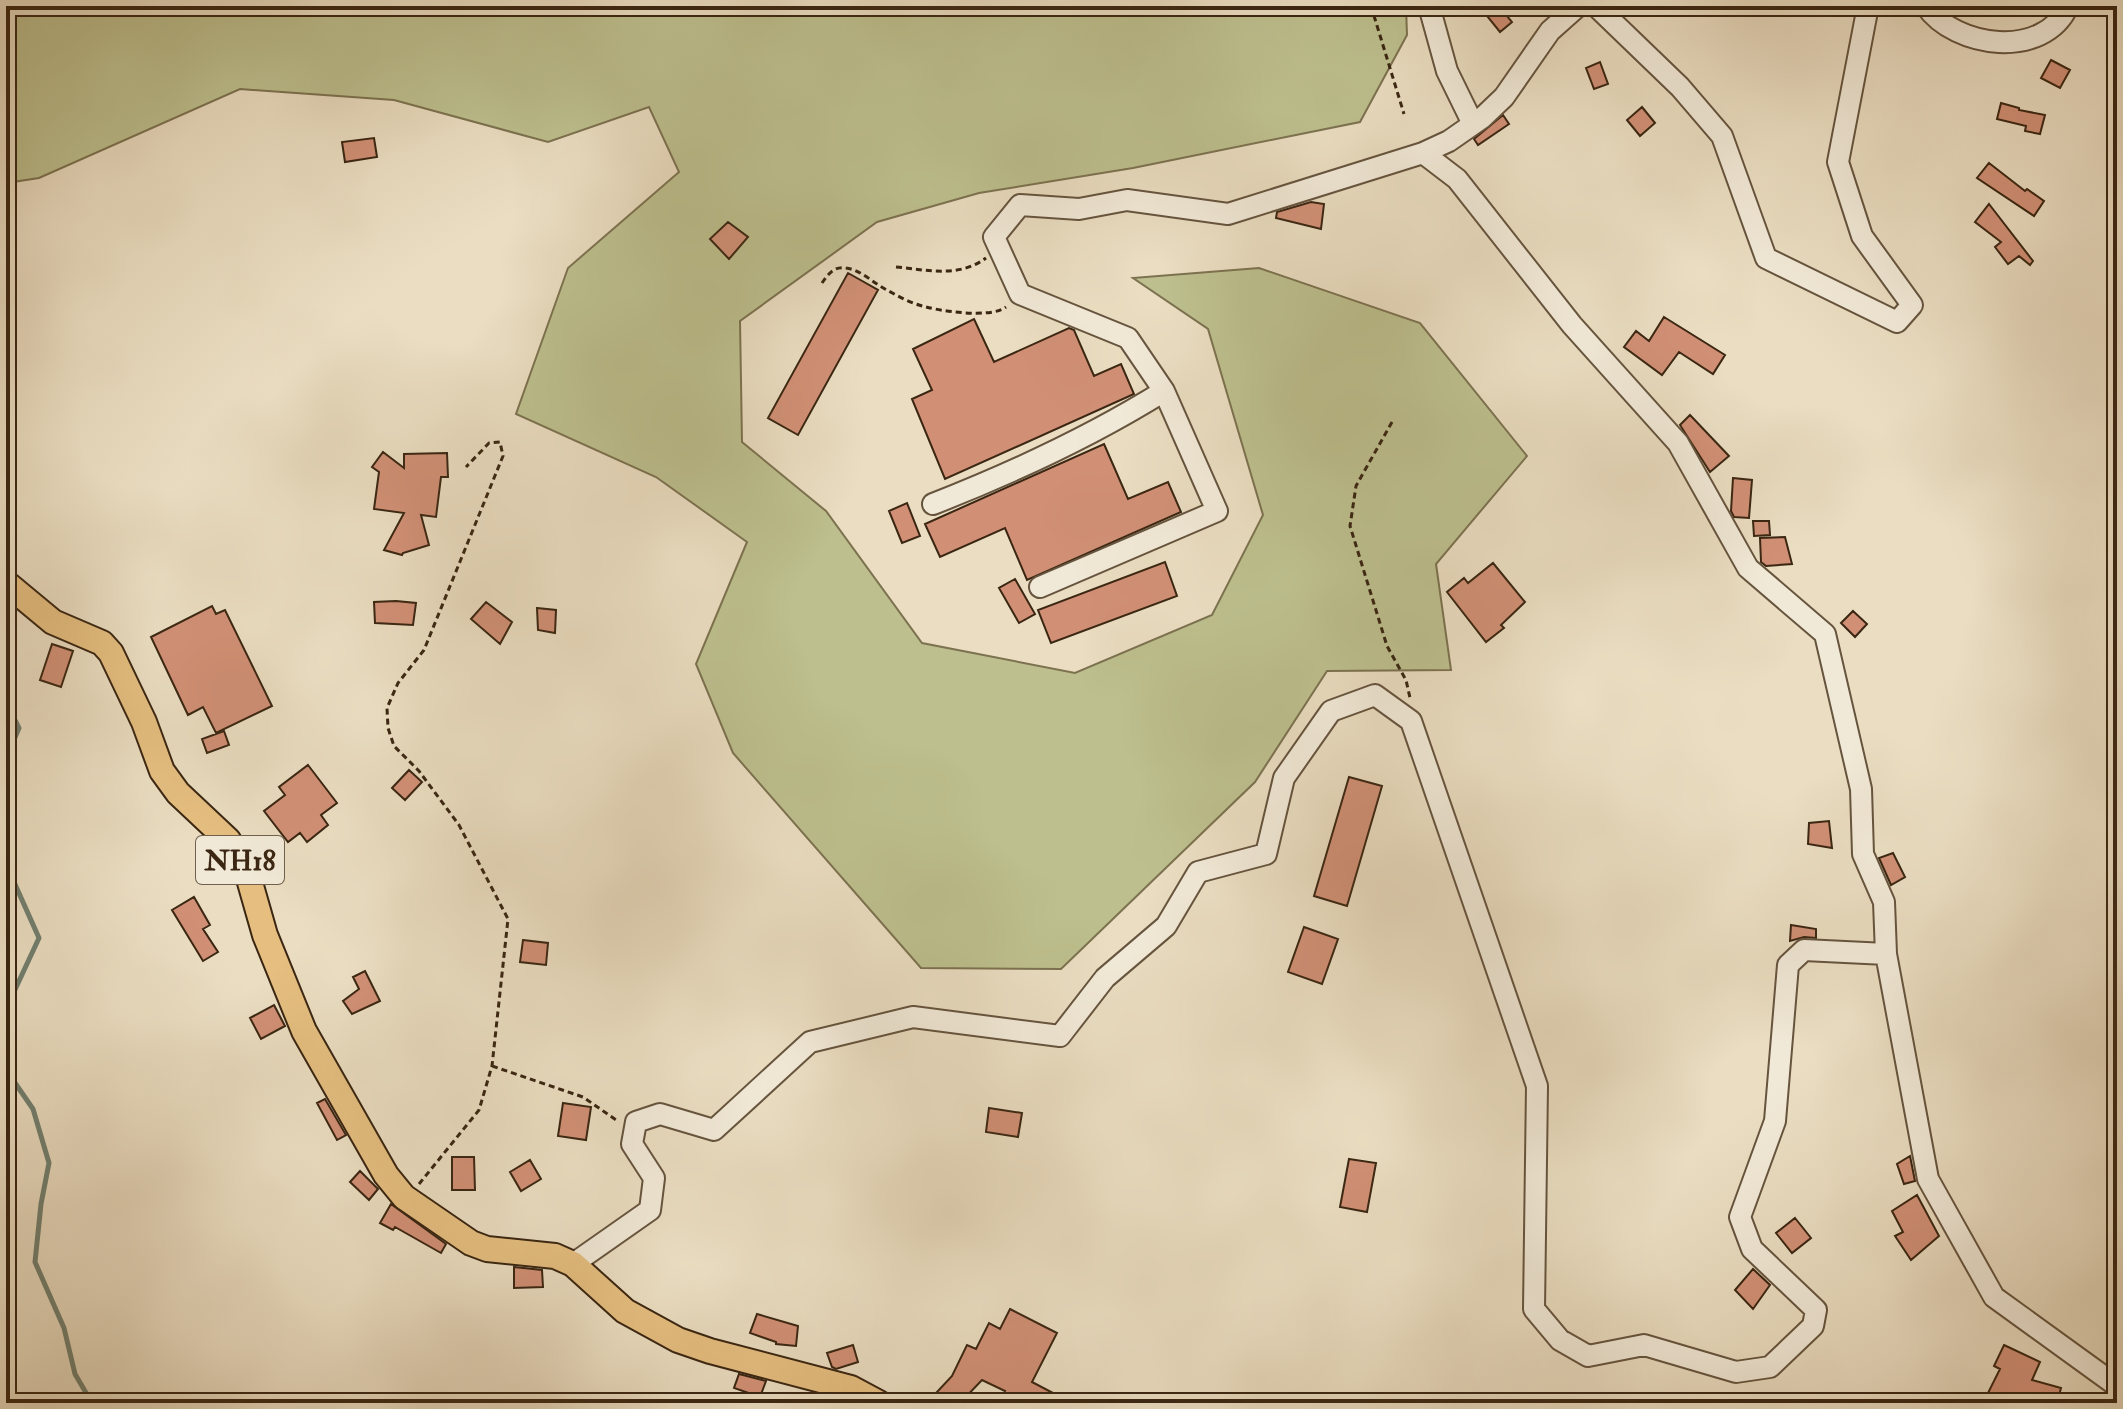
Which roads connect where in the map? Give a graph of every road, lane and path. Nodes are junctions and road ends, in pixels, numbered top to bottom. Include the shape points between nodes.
1 (1371, 6) edge
2 (1429, 6) edge
3 (1578, 6) edge
4 (1596, 6) edge
5 (1868, 6) edge
6 (1926, 6) edge
7 (2068, 6) edge
8 (1404, 114) dead end
9 (1473, 124) junction
10 (1423, 153) junction
11 (994, 237) junction
12 (896, 267) dead end
13 (822, 283) dead end
14 (1020, 294) junction
15 (1164, 391) junction
16 (1392, 422) dead end
17 (466, 467) dead end
18 (933, 504) dead end
19 (6, 583) edge
20 (1040, 587) dead end
21 (1418, 741) junction
22 (1886, 954) junction
23 (492, 1066) junction
24 (634, 1133) junction
25 (404, 1197) junction
26 (573, 1264) junction
27 (2117, 1386) edge
28 (879, 1403) edge

1 - 8 path
2 - 9 street via 1447,71
3 - 9 street via 1550,31 1504,97
4 - 5 street via 1722,136 1766,258 1897,322 1912,305 1862,236 1838,162
6 - 7 street via 1934,18 1965,37 2010,42 2034,38
9 - 10 street
10 - 11 street via 1228,214 1127,200 1079,209 1020,205
10 - 22 street via 1457,179 1572,325 1678,443 1748,568 1825,634 1861,789 1863,854 1884,902
11 - 12 path via 986,258 972,269
11 - 14 street
13 - 14 path via 831,270 844,267 920,306 987,314 1000,312
14 - 15 street via 1128,338
15 - 18 street via 1121,418
15 - 20 street via 1217,511
16 - 21 path via 1356,486 1350,526 1387,646 1406,680
17 - 23 path via 489,443 500,442 503,456 424,650 398,683 387,708 394,746 459,825 508,919
19 - 25 main road, NH18 via 53,622 102,643 111,653 162,771 228,840 247,872 265,935 304,1031 386,1175
21 - 22 street via 1537,1086 1534,1309 1560,1340 1588,1356 1644,1345 1736,1372 1770,1367 1813,1326 1816,1310 1752,1249 1740,1217 1775,1121 1788,965 1804,950
21 - 24 street via 1411,721 1375,695 1331,711 1284,778 1266,854 1198,872 1166,926 1105,978 1060,1036 913,1017 810,1042 714,1130 660,1114 636,1122
22 - 27 street via 1928,1179 1994,1297
23 - 24 path via 583,1097
23 - 25 path via 479,1110
24 - 26 street via 632,1144 654,1178 650,1210
25 - 26 main road, NH18 via 471,1243 555,1256
26 - 28 main road, NH18 via 625,1311 669,1337 851,1388

